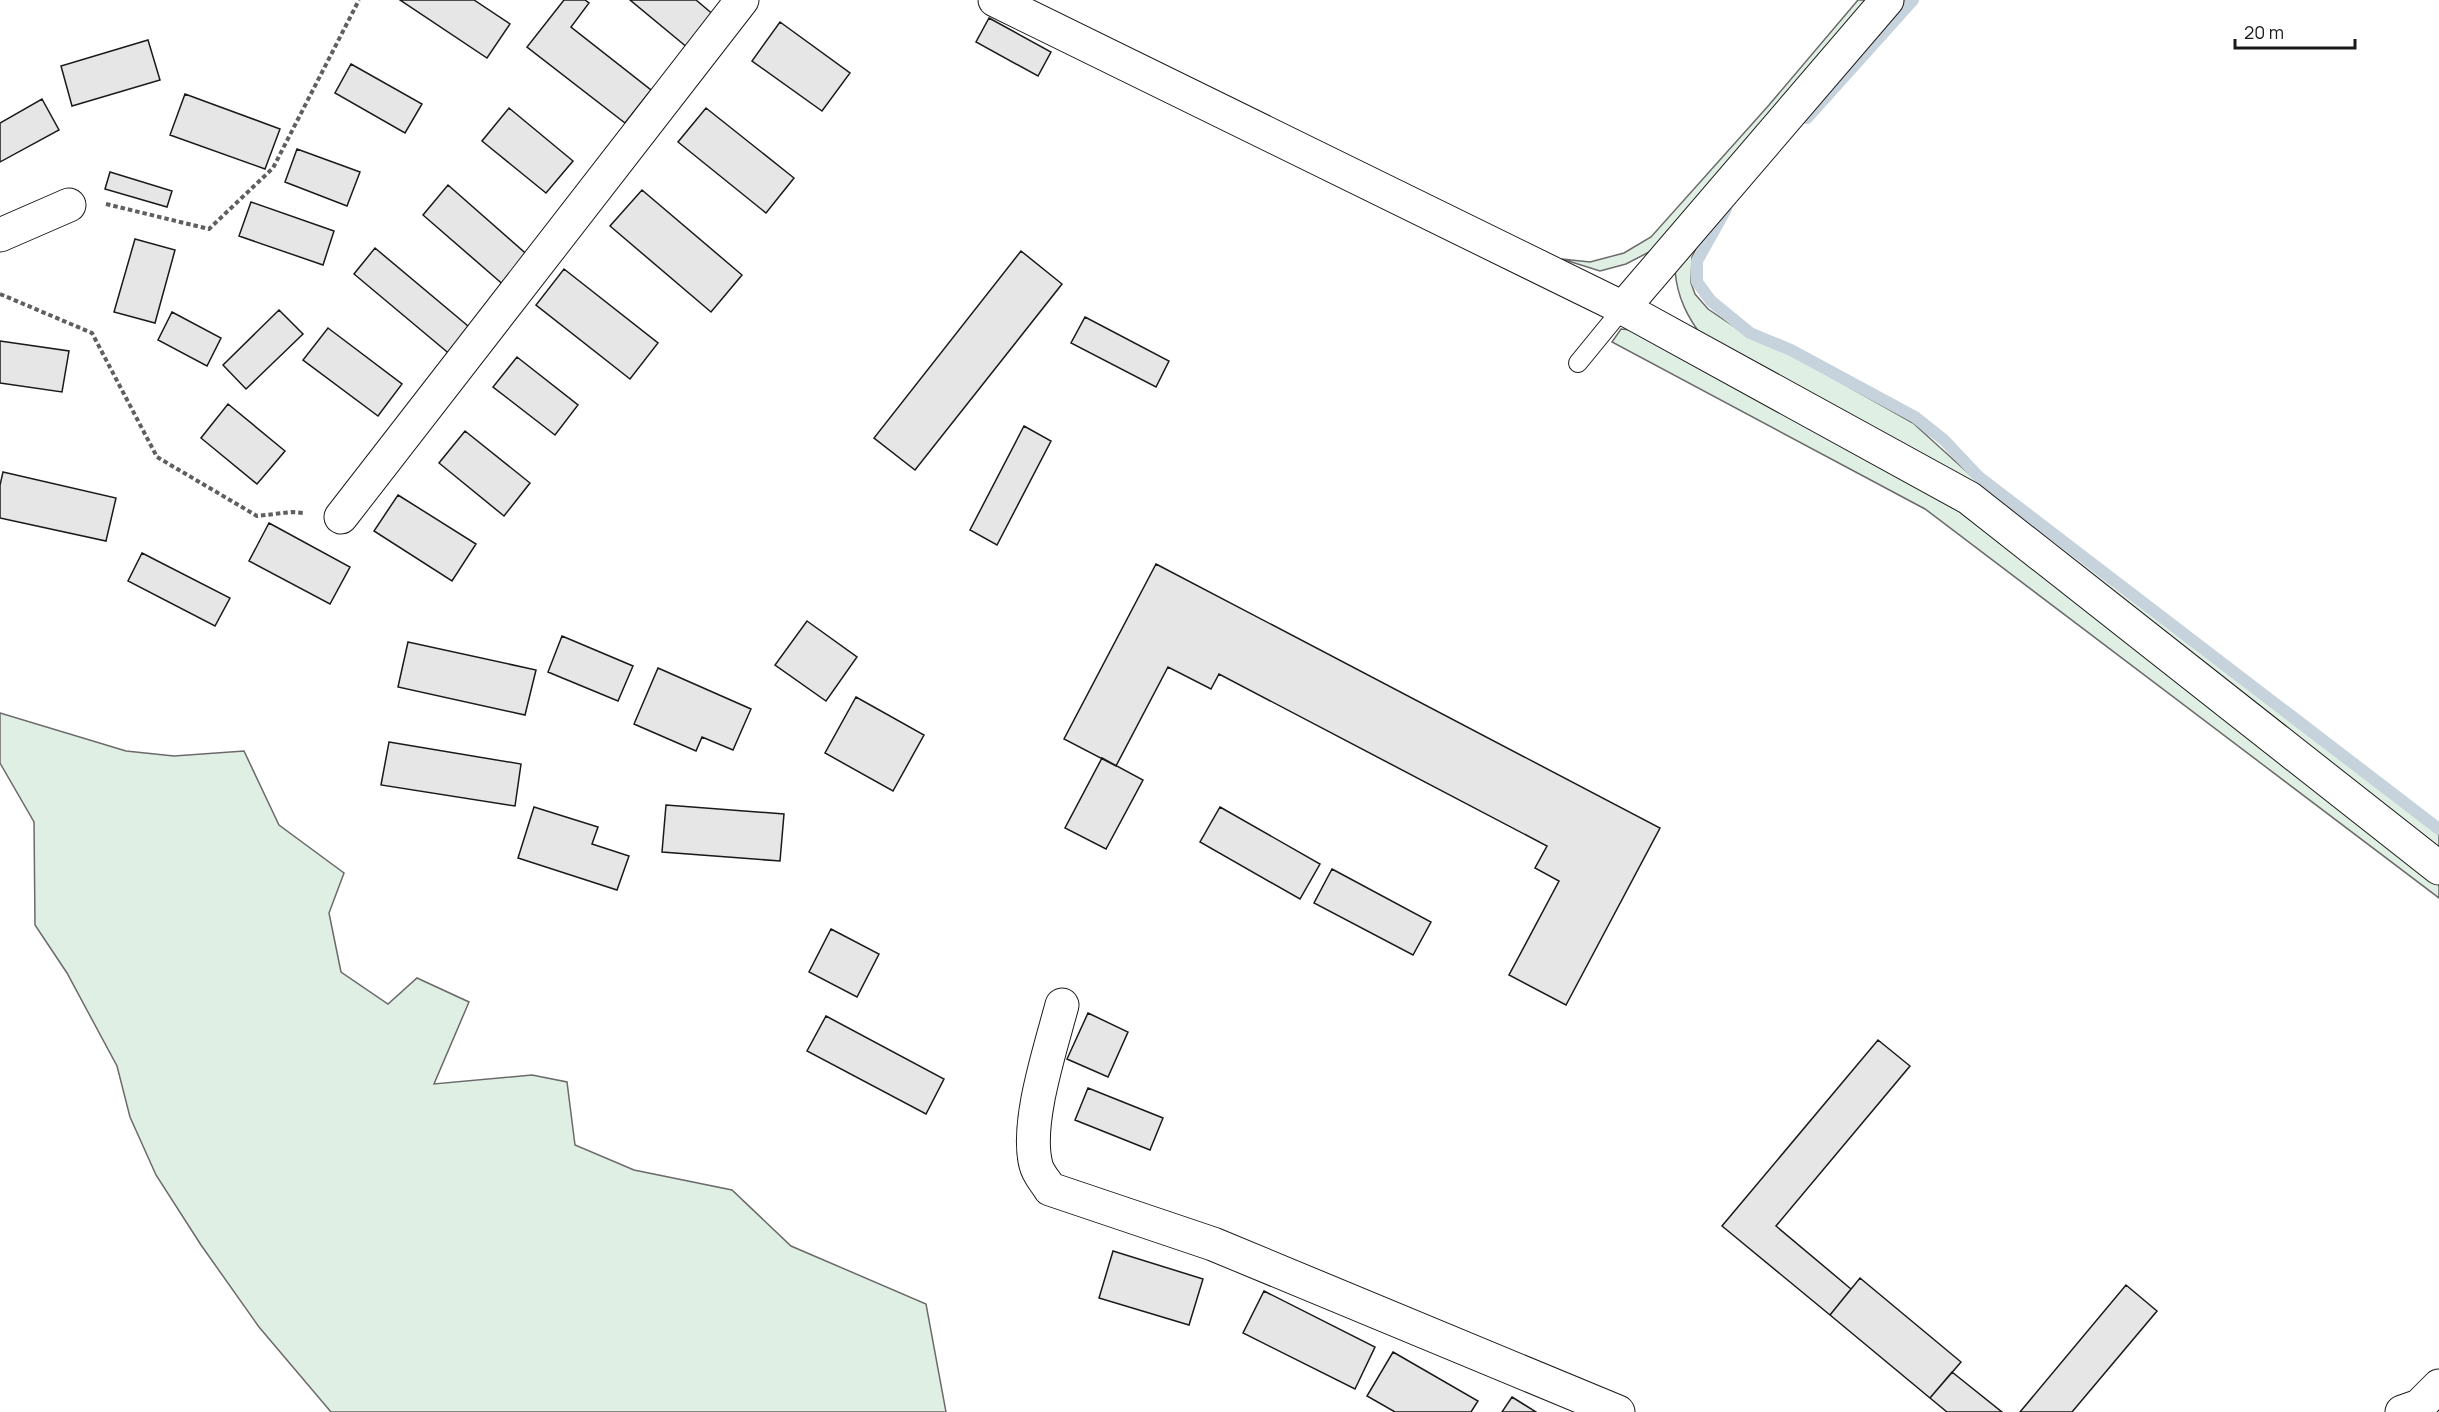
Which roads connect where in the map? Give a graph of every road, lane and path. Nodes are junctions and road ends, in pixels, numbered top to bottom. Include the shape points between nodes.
1 (359, 0) edge
2 (742, 0) edge
3 (995, 0) edge
4 (1887, 0) edge
5 (69, 205) joint
6 (0, 235) edge
7 (0, 294) edge
8 (1623, 308) junction
9 (1578, 363) dead end
10 (341, 517) joint
11 (2439, 868) edge
12 (1062, 1005) dead end
13 (2439, 1386) edge
14 (1618, 1412) edge
15 (2402, 1412) edge

1 - 5 path via 273,168 209,229 87,199
2 - 10 street
3 - 8 street
4 - 8 street
5 - 6 street
7 - 10 path via 92,333 157,457 257,516 292,512
8 - 9 lane
8 - 11 street via 1969,498
12 - 14 street via 1032,1138 1036,1167 1050,1189 1213,1244
13 - 15 street via 2419,1406

